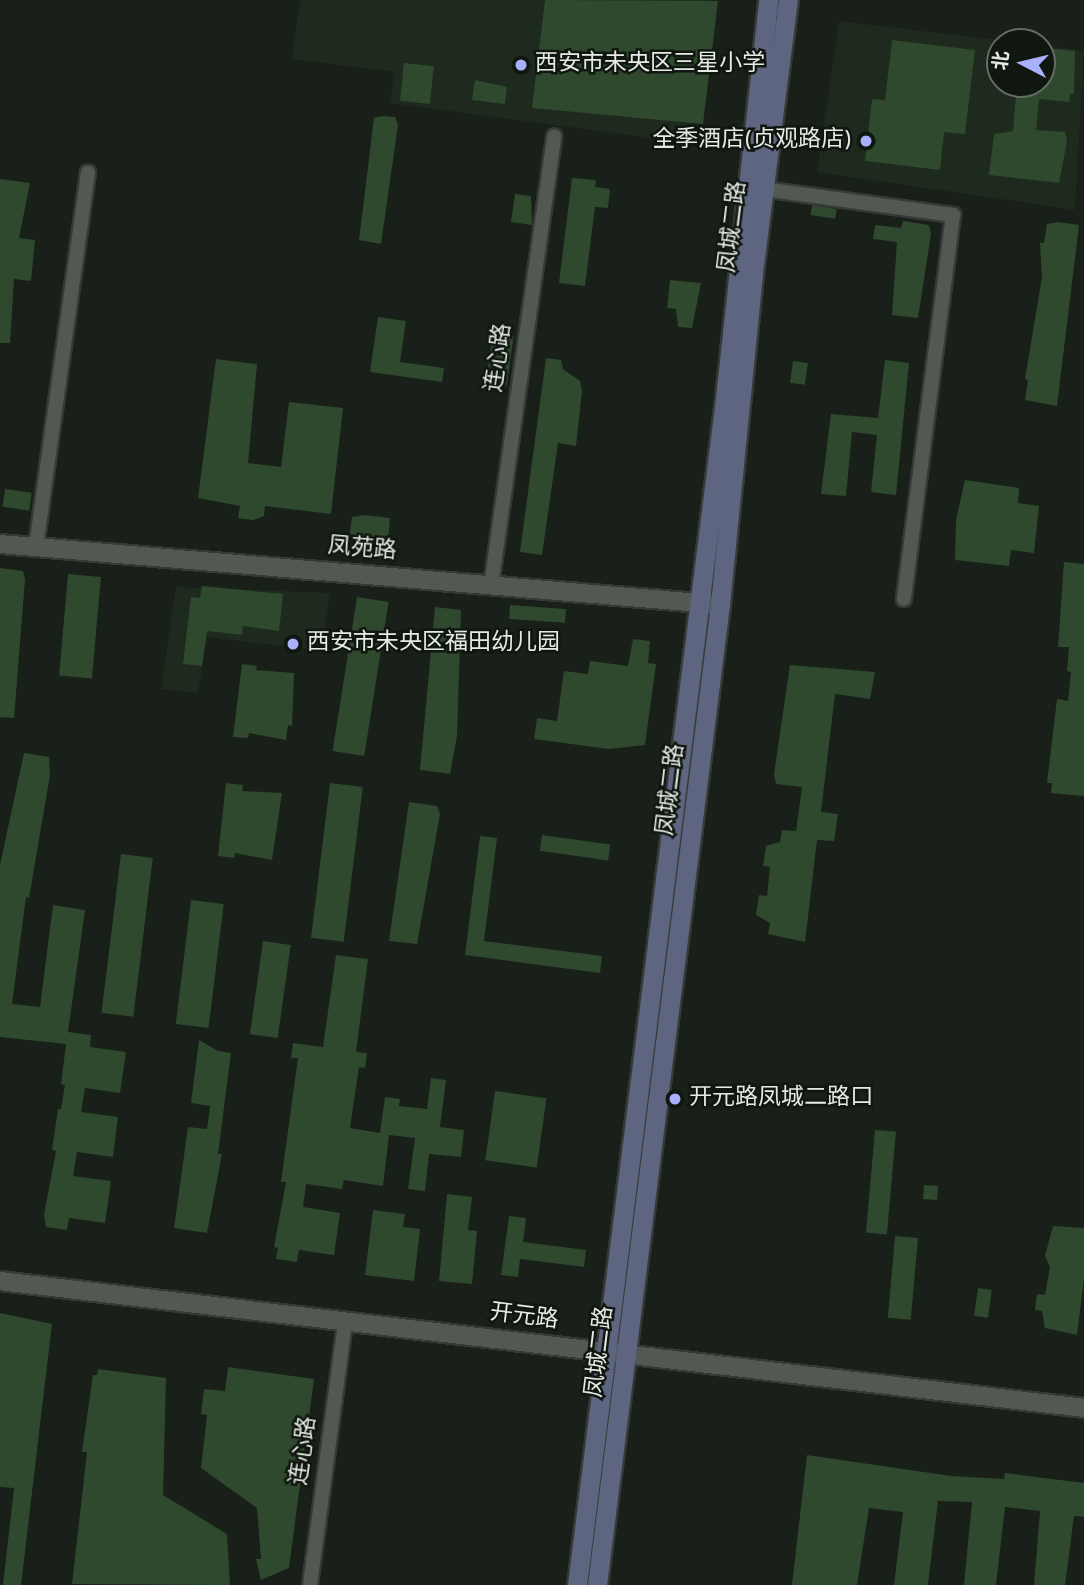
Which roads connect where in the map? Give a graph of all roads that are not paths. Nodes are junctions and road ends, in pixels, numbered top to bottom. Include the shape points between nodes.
1 (768, 0) edge
2 (788, 0) edge
3 (554, 136) dead end
4 (88, 173) dead end
5 (764, 189) junction
6 (0, 544) edge
7 (36, 547) junction
8 (491, 586) junction
9 (904, 599) dead end
10 (698, 603) junction
11 (720, 605) junction
12 (0, 1281) edge
13 (345, 1324) junction
14 (603, 1352) junction
15 (626, 1356) junction
16 (1084, 1408) edge
17 (310, 1585) edge
18 (577, 1585) edge
19 (597, 1585) edge

1 - 10 main road, 凤城二路
2 - 5 main road, 凤城二路
3 - 8 street, 连心路
4 - 7 street
5 - 9 street via 953,215
5 - 11 main road, 凤城二路
6 - 7 street, 凤苑路
7 - 8 street, 凤苑路
8 - 10 street, 凤苑路
10 - 11 street, 凤苑路
10 - 14 main road, 凤城二路
11 - 15 main road, 凤城二路
12 - 13 street, 开元路
13 - 14 street, 开元路
13 - 17 street, 连心路
14 - 15 street, 开元路
14 - 18 main road, 凤城二路
15 - 16 street, 开元路
15 - 19 main road, 凤城二路

